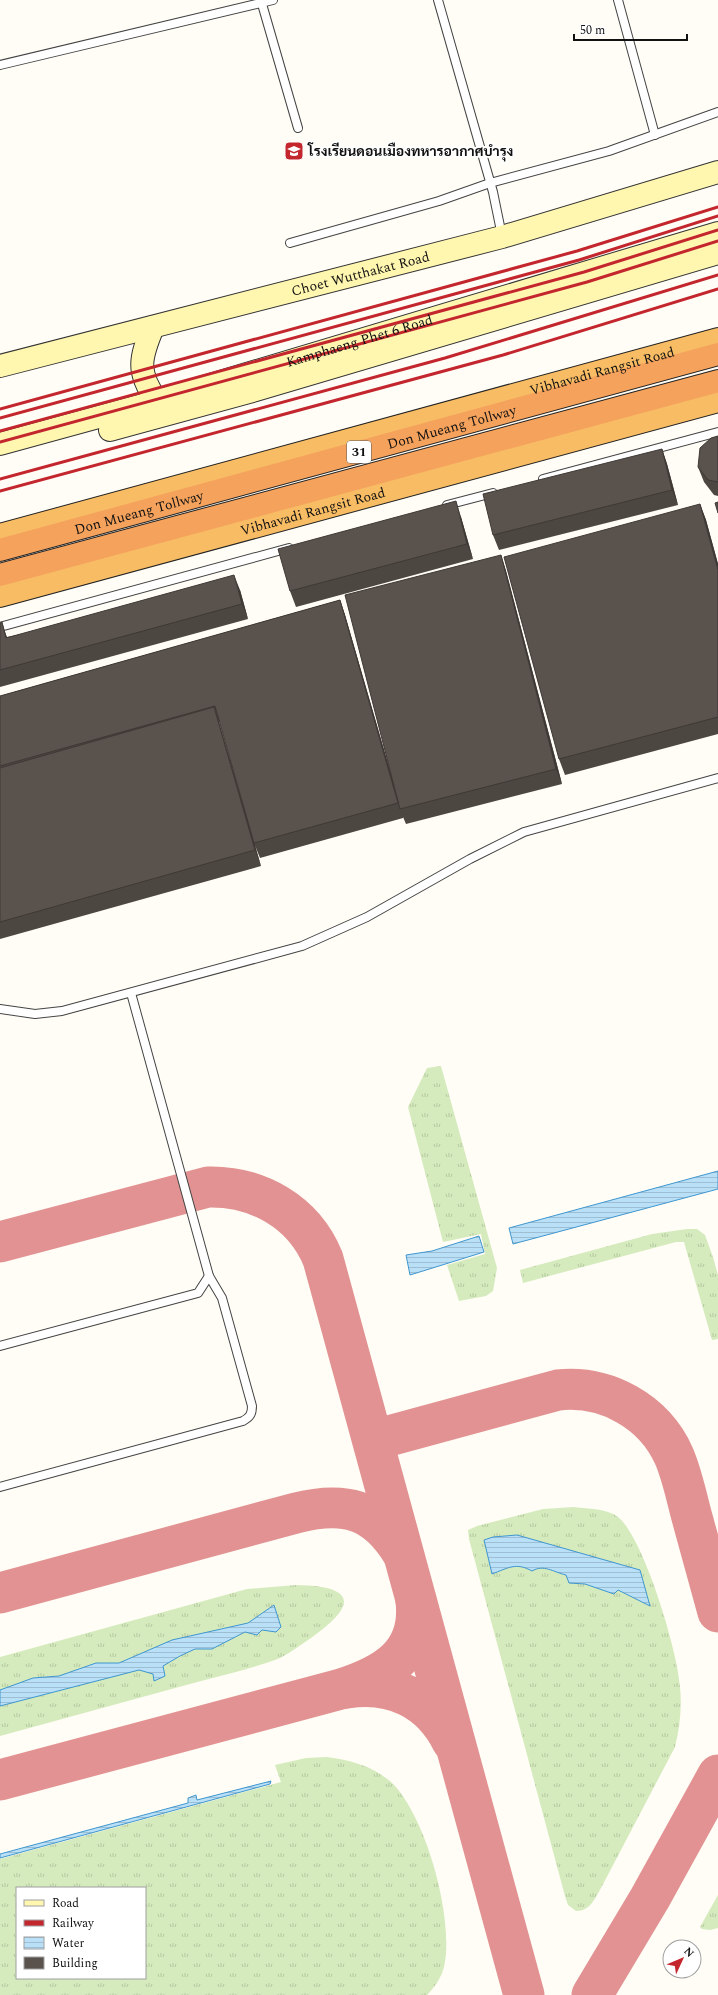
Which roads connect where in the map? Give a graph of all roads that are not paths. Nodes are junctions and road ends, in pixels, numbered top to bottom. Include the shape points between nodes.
1 (273, 0) edge
2 (438, 0) edge
3 (618, 0) edge
4 (262, 4) junction
5 (0, 65) edge
6 (718, 112) edge
7 (298, 128) dead end
8 (655, 135) junction
9 (718, 172) edge
10 (490, 183) junction
11 (501, 230) junction
12 (718, 233) edge
13 (290, 243) dead end
14 (718, 253) edge
15 (153, 327) junction
16 (718, 339) edge
17 (718, 354) edge
18 (0, 366) edge
19 (718, 381) edge
20 (157, 401) junction
21 (718, 402) edge
22 (718, 432) edge
23 (0, 444) edge
24 (0, 459) edge
25 (535, 482) edge
26 (504, 490) edge
27 (435, 508) edge
28 (0, 535) edge
29 (298, 546) edge
30 (0, 550) edge
31 (0, 575) edge
32 (0, 596) edge
33 (0, 627) edge
34 (718, 778) edge
35 (131, 993) junction
36 (0, 1009) edge
37 (209, 1276) junction
38 (0, 1346) edge
39 (0, 1487) edge

1 - 4 lane
2 - 10 lane
3 - 8 lane
4 - 5 lane
4 - 7 lane
6 - 8 lane
8 - 10 lane via 609,151
9 - 11 main road, Choet Wutthakat Road
10 - 11 lane
10 - 13 lane via 439,201
11 - 15 main road, Choet Wutthakat Road
12 - 20 main road, Kamphaeng Phet 6 Road
14 - 24 main road, Kamphaeng Phet 6 Road via 256,390
15 - 18 main road, Choet Wutthakat Road
15 - 20 main road via 143,350 140,366 146,387
16 - 28 highway, Vibhavadi Rangsit Road / 31
17 - 30 highway, Don Mueang Tollway / 31
19 - 31 highway, Don Mueang Tollway / 31
20 - 23 main road, Kamphaeng Phet 6 Road
21 - 32 highway, Vibhavadi Rangsit Road
22 - 25 lane
26 - 27 lane
29 - 33 lane
34 - 35 lane via 524,832 367,917 302,946
35 - 36 lane via 48,1013
35 - 37 lane
37 - 38 lane via 198,1293
37 - 39 lane via 222,1298 252,1406 248,1418

